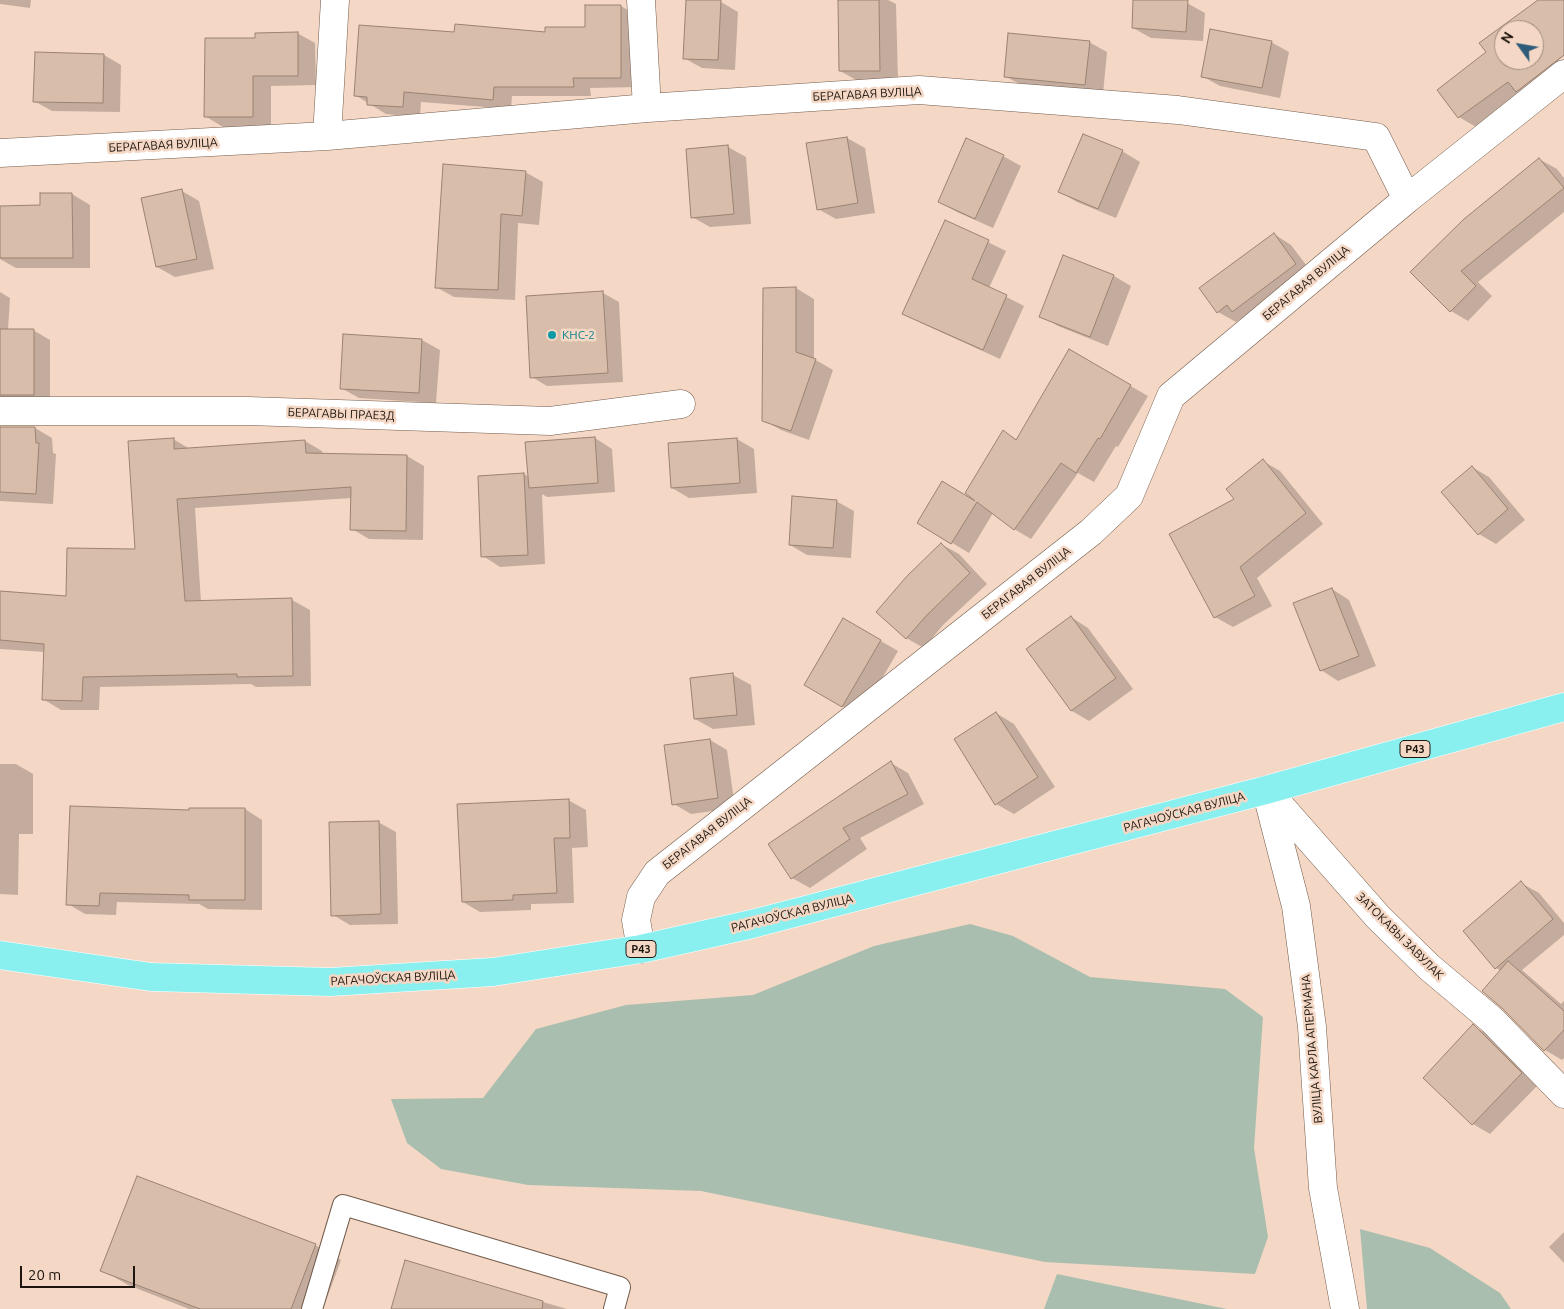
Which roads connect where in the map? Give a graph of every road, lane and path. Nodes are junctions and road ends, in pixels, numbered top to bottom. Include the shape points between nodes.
1 (335, 0) edge
2 (641, 0) edge
3 (1564, 74) edge
4 (647, 108) junction
5 (327, 136) junction
6 (0, 153) edge
7 (1407, 199) junction
8 (681, 404) dead end
9 (0, 411) edge
10 (1564, 707) edge
11 (1266, 790) junction
12 (641, 949) junction
13 (0, 955) edge
14 (1564, 1094) edge
15 (312, 1309) edge
16 (614, 1309) edge
17 (1345, 1309) edge

1 - 5 street
2 - 4 street
3 - 7 street, БЕРАГАВАЯ ВУЛІЦА
4 - 5 street, БЕРАГАВАЯ ВУЛІЦА
4 - 7 street, БЕРАГАВАЯ ВУЛІЦА via 919,90 1178,110 1376,137
5 - 6 street, БЕРАГАВАЯ ВУЛІЦА
7 - 12 street, БЕРАГАВАЯ ВУЛІЦА via 1171,396 1129,496 1091,532 657,872 641,897 636,920
8 - 9 street, БЕРАГАВЫ ПРАЕЗД via 550,421 248,411
10 - 11 main road, РАГАЧОЎСКАЯ ВУЛІЦА / Р43
11 - 12 main road, РАГАЧОЎСКАЯ ВУЛІЦА / Р43 via 752,924
11 - 14 street, ЗАТОКАВЫ ЗАВУЛАК via 1378,917 1428,967 1492,1020
11 - 17 street, ВУЛІЦА КАРЛА АПЕРМАНА via 1296,906 1312,1027 1323,1188
12 - 13 main road, РАГАЧОЎСКАЯ ВУЛІЦА / Р43 via 493,972 330,982 151,977
15 - 16 lane via 343,1205 620,1287

